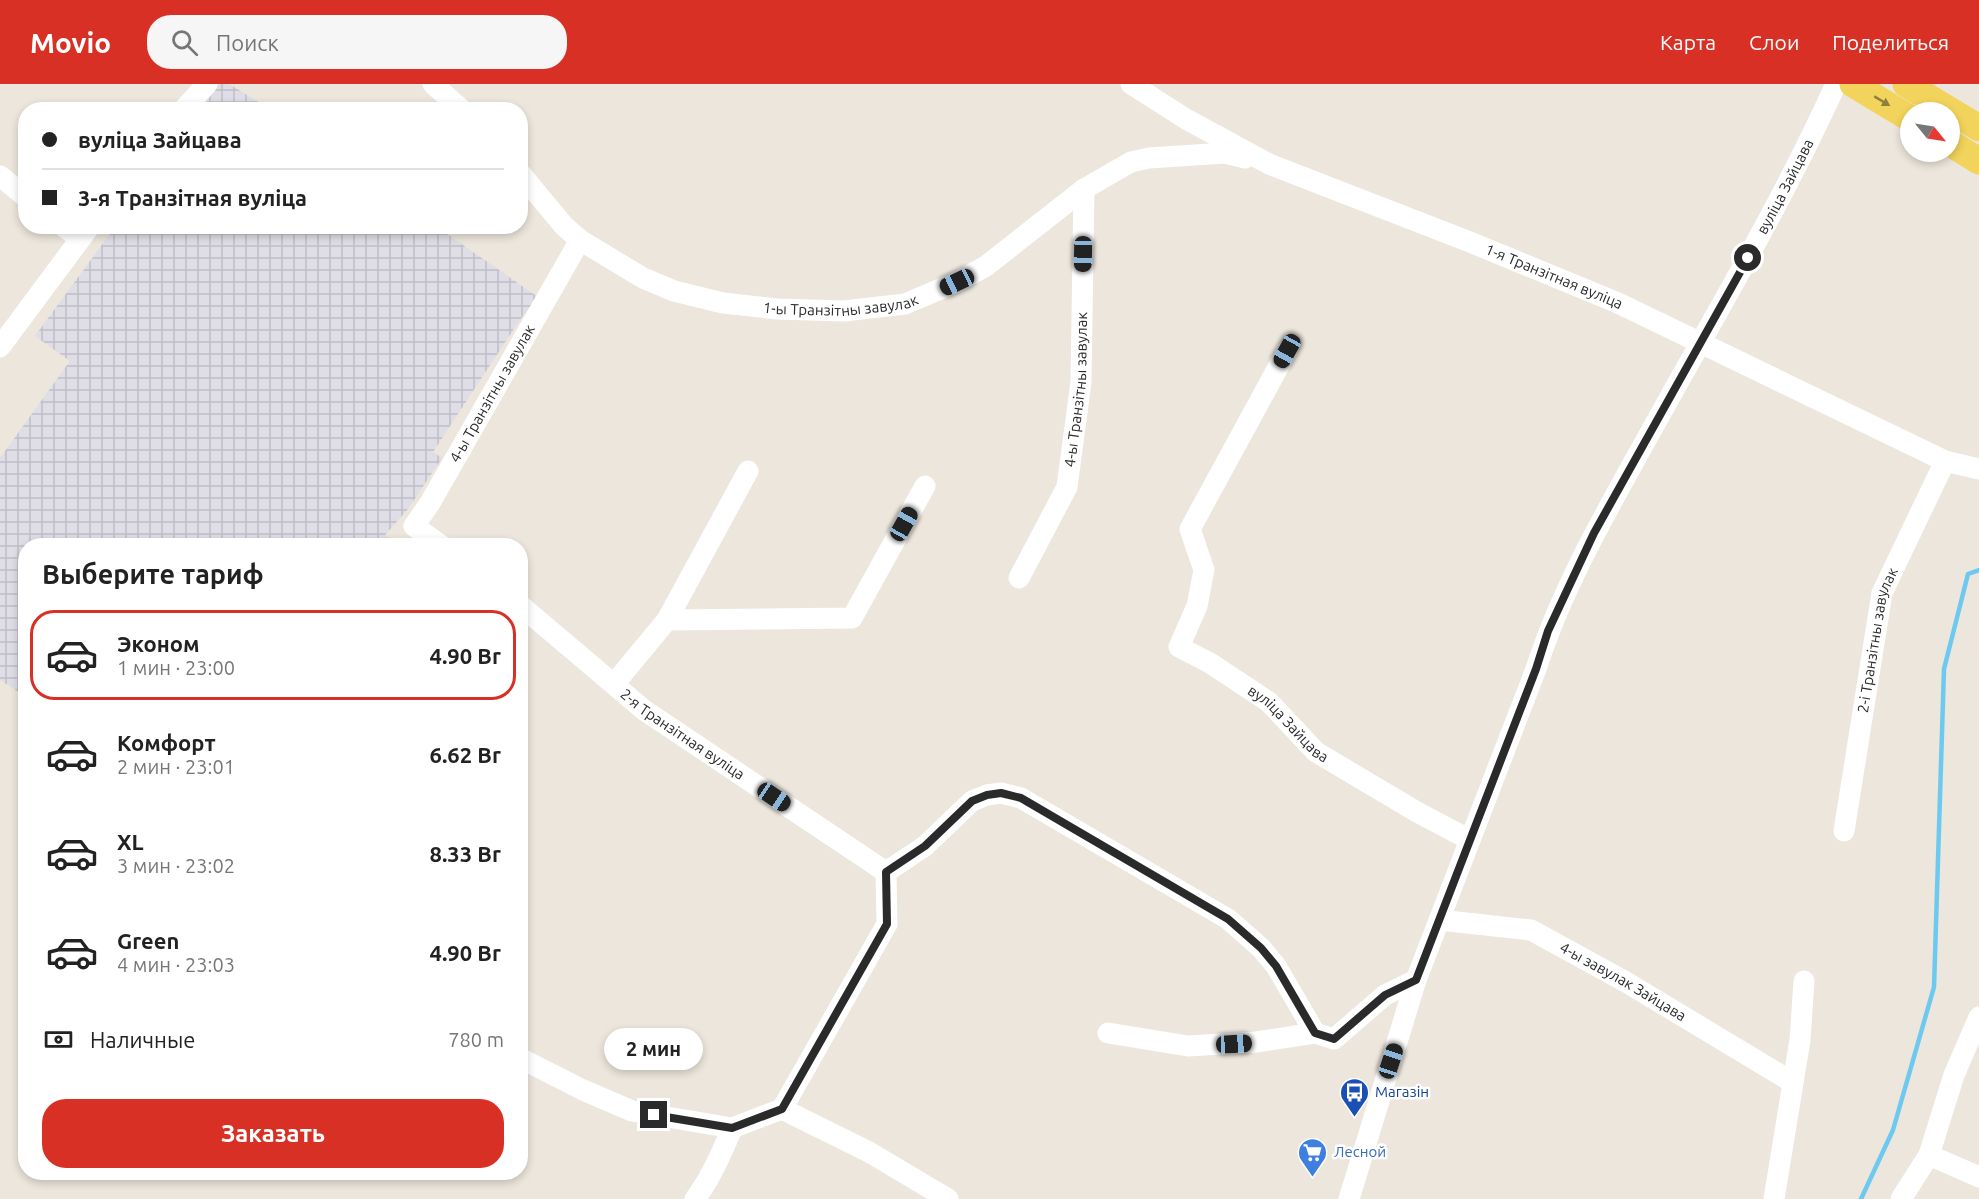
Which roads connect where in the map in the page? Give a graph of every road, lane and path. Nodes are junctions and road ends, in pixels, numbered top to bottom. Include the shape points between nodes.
1 (207, 84) edge
2 (433, 84) edge
3 (1131, 84) edge
4 (1836, 84) edge
5 (1853, 84) edge
6 (1906, 84) edge
7 (190, 102) edge
8 (453, 102) edge
9 (1900, 112) edge
10 (1979, 128) edge
11 (1960, 149) edge
12 (1979, 161) edge
13 (1269, 164) junction
14 (0, 177) edge
15 (528, 182) edge
16 (1084, 189) junction
17 (18, 191) edge
18 (84, 234) edge
19 (580, 240) junction
20 (1701, 341) junction
21 (0, 347) edge
22 (1287, 351) dead end
23 (1945, 461) junction
24 (1979, 469) edge
25 (748, 471) dead end
26 (925, 486) dead end
27 (414, 525) junction
28 (421, 538) edge
29 (431, 538) edge
30 (1019, 578) dead end
31 (528, 612) edge
32 (667, 620) junction
33 (614, 684) junction
34 (1844, 831) dead end
35 (1470, 840) junction
36 (886, 872) junction
37 (1439, 920) junction
38 (1416, 980) junction
39 (1804, 981) dead end
40 (1979, 1017) edge
41 (1108, 1033) dead end
42 (1315, 1033) junction
43 (528, 1062) edge
44 (1792, 1082) junction
45 (782, 1109) junction
46 (732, 1128) junction
47 (1929, 1155) junction
48 (1979, 1177) edge
49 (695, 1199) edge
50 (948, 1199) edge
51 (1349, 1199) edge
52 (1774, 1199) edge
53 (1901, 1199) edge

1 - 7 street
2 - 8 street
3 - 13 street, 1-я Транзітная вуліца
4 - 20 street, вуліца Зайцава via 1771,216
5 -> 9 main road
6 - 10 main road
11 - 12 main road
13 - 16 street, 1-ы Транзітны завулак via 1225,153 1149,158 1131,162
13 - 20 street, 1-я Транзітная вуліца via 1587,290
14 - 17 street
15 - 19 street, 1-ы Транзітны завулак
16 - 19 street, 1-ы Транзітны завулак via 986,266 957,282 905,304 844,311 723,303 674,291 643,278
16 - 30 street, 4-ы Транзітны завулак via 1081,382 1067,487
18 - 21 street
19 - 27 street, 4-ы Транзітны завулак
20 - 23 street, 1-я Транзітная вуліца
20 - 35 street, вуліца Зайцава via 1594,533 1548,631
22 - 35 street, вуліца Зайцава via 1190,529 1204,570 1197,606 1179,647 1269,702 1316,752
23 - 24 street, 1-я Транзітная вуліца
23 - 34 street, 2-і Транзітны завулак via 1882,593
25 - 32 street
26 - 32 street via 852,618
27 - 28 street
27 - 29 street
31 - 33 street, 2-я Транзітная вуліца
32 - 33 street
33 - 36 street, 2-я Транзітная вуліца via 644,710
35 - 37 street, вуліца Зайцава
36 - 42 street via 925,846 972,801 1001,793 1021,798 1228,919 1276,966
36 - 45 street via 887,924
37 - 38 street, вуліца Зайцава
37 - 44 street, 4-ы завулак Зайцава via 1531,930
38 - 42 street via 1385,995 1334,1039
38 - 51 street, вуліца Зайцава
39 - 44 street
40 - 47 street via 1954,1075
41 - 42 street via 1188,1046
43 - 46 street via 632,1111
44 - 52 street
45 - 46 street
45 - 50 street via 869,1152
46 - 49 street
47 - 48 street
47 - 53 street

